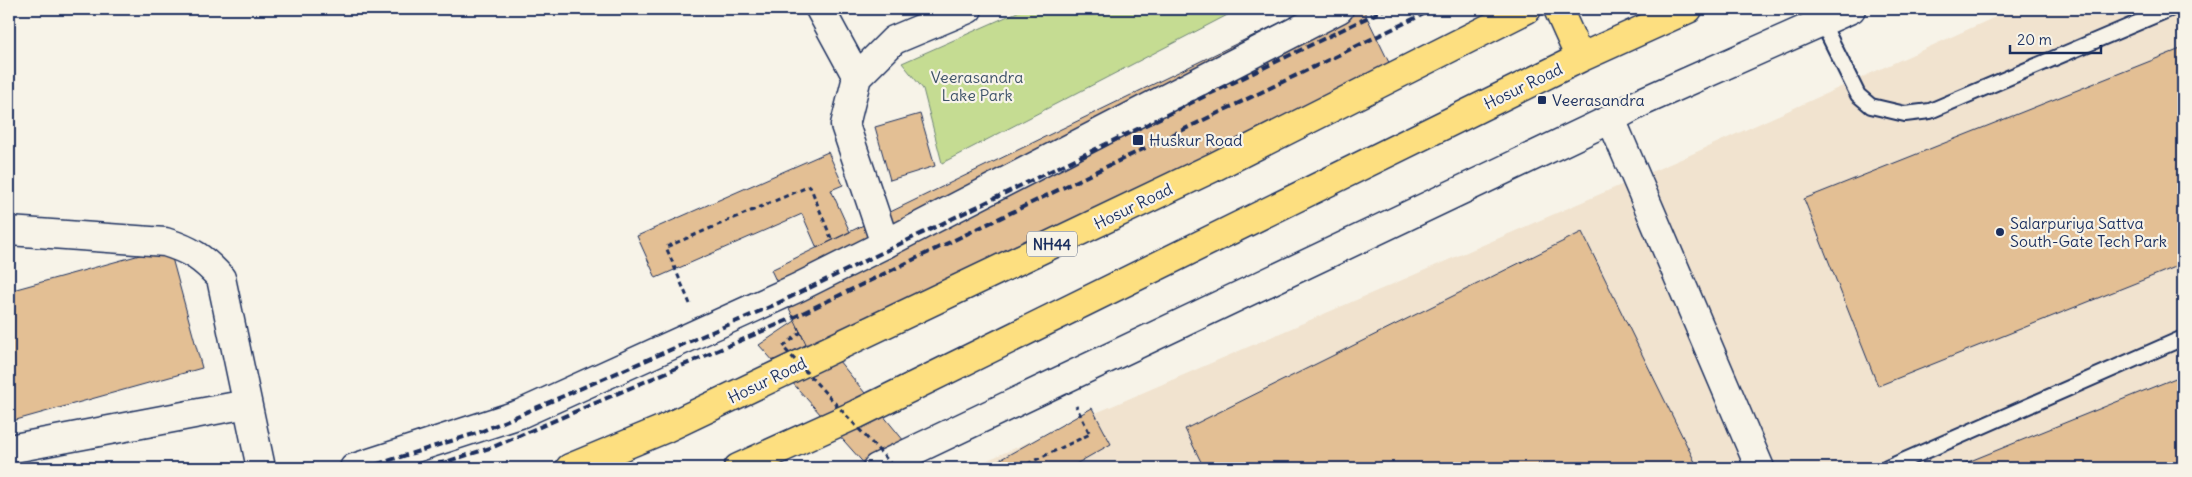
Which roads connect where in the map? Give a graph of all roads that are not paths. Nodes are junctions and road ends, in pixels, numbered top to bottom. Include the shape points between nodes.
1 (820, 9) edge
2 (968, 9) edge
3 (1339, 9) edge
4 (1527, 9) edge
5 (1558, 9) edge
6 (1688, 9) edge
7 (1851, 9) edge
8 (2170, 9) edge
9 (1822, 22) junction
10 (1580, 58) junction
11 (857, 77) junction
12 (1611, 119) junction
13 (9, 231) edge
14 (885, 244) junction
15 (2183, 338) edge
16 (247, 404) junction
17 (9, 448) edge
18 (261, 468) edge
19 (354, 468) edge
20 (570, 468) edge
21 (738, 468) edge
22 (877, 468) edge
23 (1760, 468) edge
24 (1888, 468) edge

1 - 11 street
2 - 11 street via 894,40
3 - 14 street
4 - 20 highway, Hosur Road / NH44 via 1212,168 664,429
5 - 10 highway
6 - 10 highway, Hosur Road
7 - 9 street
8 - 9 lane via 1930,111 1905,114 1871,106 1858,95
9 - 12 street via 1644,101
10 - 21 highway, Hosur Road via 857,414
11 - 14 street via 845,125
12 - 22 street
12 - 23 street
13 - 16 street via 165,242 186,248 206,261 221,278
14 - 19 street via 797,288 520,414
15 - 24 lane
16 - 17 street
16 - 18 street

